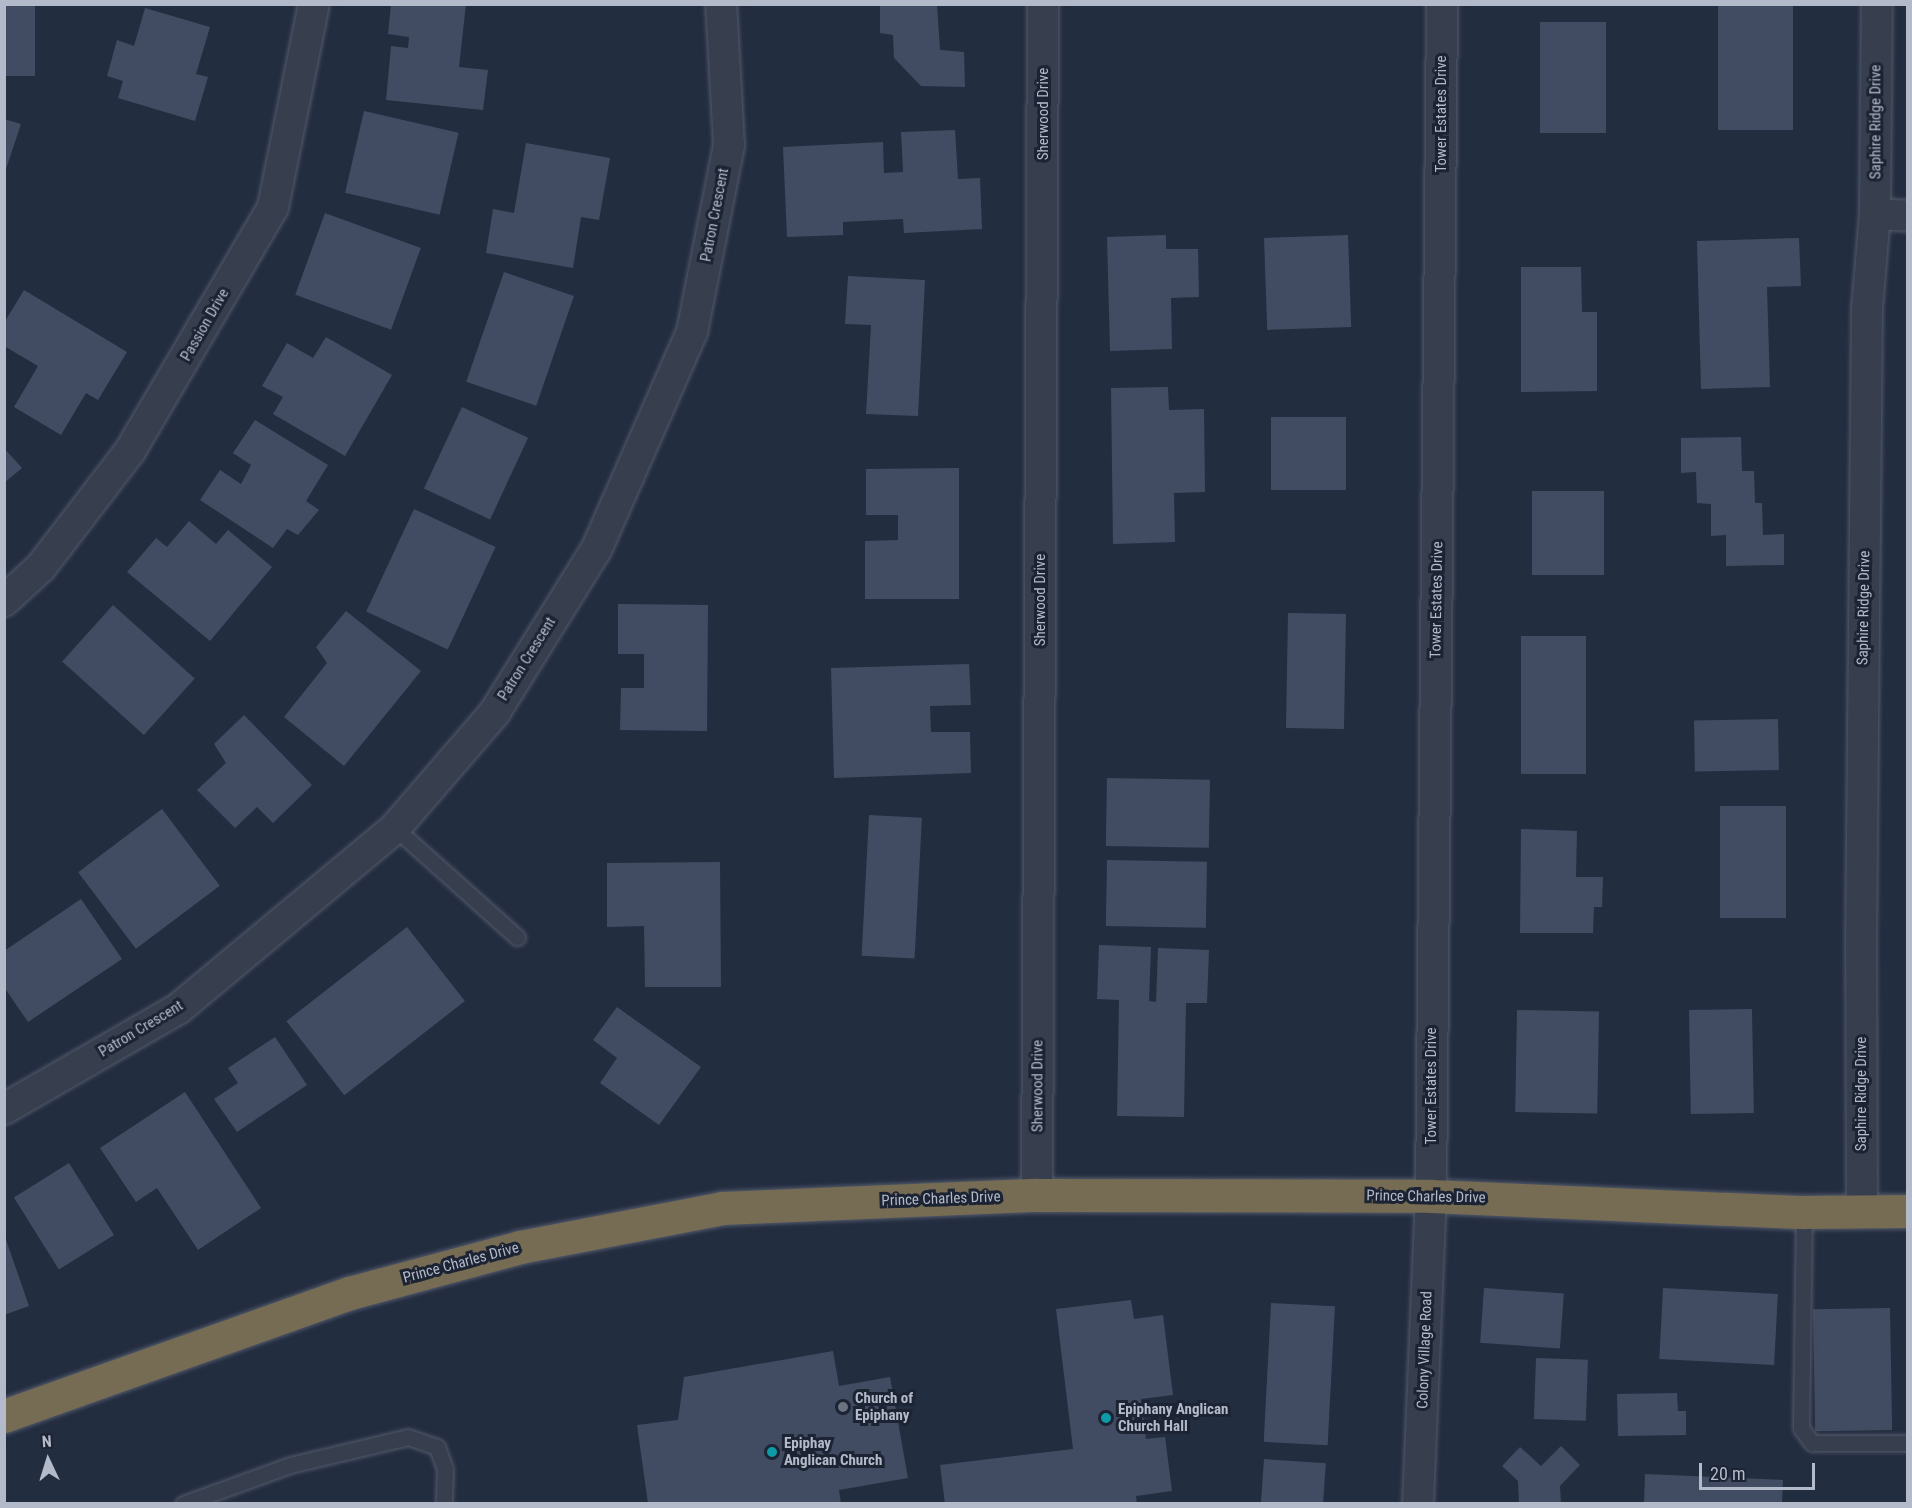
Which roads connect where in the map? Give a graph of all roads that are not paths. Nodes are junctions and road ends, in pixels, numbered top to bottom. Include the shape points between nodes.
1 (314, 4) edge
2 (721, 4) edge
3 (1043, 4) edge
4 (1442, 4) edge
5 (1877, 4) edge
6 (1875, 214) junction
7 (1908, 216) edge
8 (4, 601) edge
9 (395, 828) junction
10 (517, 937) dead end
11 (4, 1109) edge
12 (1037, 1195) junction
13 (1431, 1196) junction
14 (1908, 1211) edge
15 (1804, 1212) junction
16 (1862, 1212) junction
17 (4, 1416) edge
18 (1908, 1443) edge
19 (183, 1503) edge
20 (444, 1503) edge
21 (1418, 1503) edge

1 - 8 street, Passion Drive via 273,207 130,451 41,567
2 - 9 street, Patron Crescent via 729,145 692,332 597,548 495,712
3 - 12 street, Sherwood Drive
4 - 13 street, Tower Estates Drive
5 - 6 street, Saphire Ridge Drive
6 - 7 street
6 - 16 street, Saphire Ridge Drive via 1867,309
9 - 10 lane
9 - 11 street, Patron Crescent via 178,1008
12 - 13 highway, Prince Charles Drive
12 - 17 highway, Prince Charles Drive via 722,1208 520,1247 350,1293
13 - 15 highway, Prince Charles Drive
13 - 21 street, Colony Village Road
14 - 16 highway, Prince Charles Drive
15 - 16 highway, Prince Charles Drive
15 - 18 lane via 1801,1428 1812,1443
19 - 20 lane via 290,1465 408,1437 437,1447 446,1469

